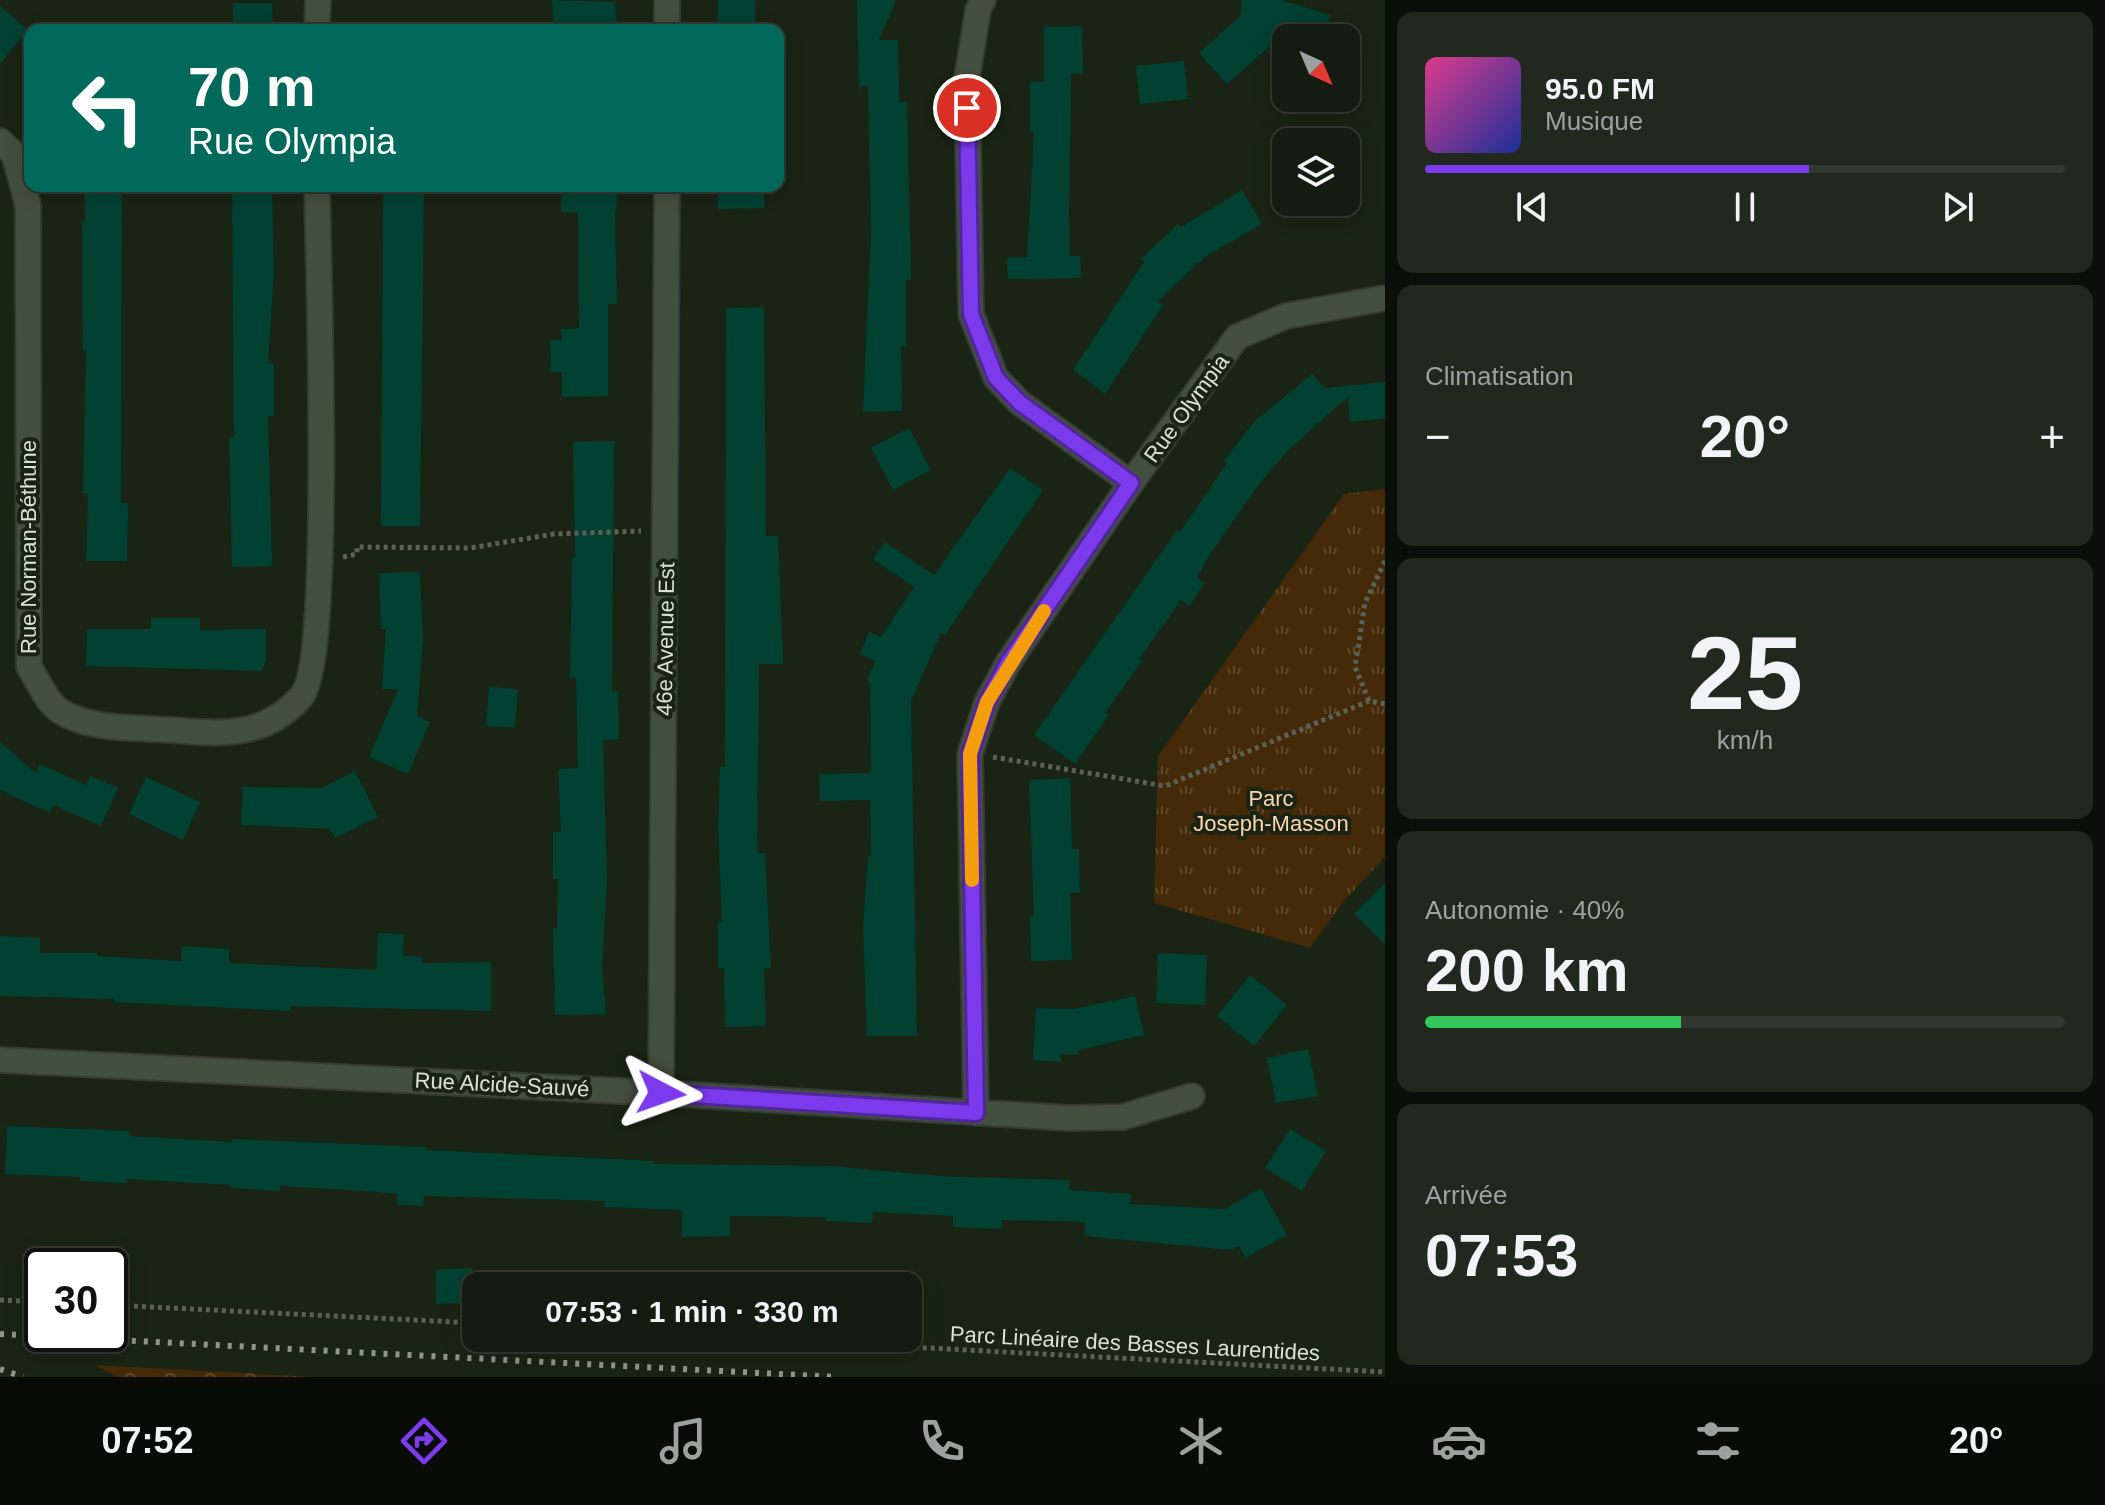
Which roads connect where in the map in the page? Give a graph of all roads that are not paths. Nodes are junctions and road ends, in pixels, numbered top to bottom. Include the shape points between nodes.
1 (318, 0) edge
2 (667, 0) edge
3 (983, 0) edge
4 (317, 24) edge
5 (667, 24) edge
6 (0, 141) edge
7 (24, 190) edge
8 (24, 192) edge
9 (317, 192) edge
10 (667, 192) edge
11 (1385, 298) edge
12 (1131, 483) junction
13 (0, 1060) edge
14 (661, 1093) junction
15 (1192, 1096) dead end
16 (976, 1113) junction

1 - 4 street
2 - 5 street
3 - 12 street via 967,78 971,314 996,378 1020,403
6 - 7 street, Rue Norman-Béthune via 14,154
8 - 9 street, Rue Norman-Béthune via 29,667 58,710 92,724 207,733 261,728 302,696 312,676 320,570
10 - 14 street, 46e Avenue Est
11 - 12 street, Rue Olympia via 1286,316 1237,337
12 - 16 street, Rue Olympia via 1008,663 987,702 970,754
13 - 14 street, Rue Alcide-Sauvé
14 - 16 street, Rue Alcide-Sauvé
15 - 16 street, Rue Alcide-Sauvé via 1123,1117

